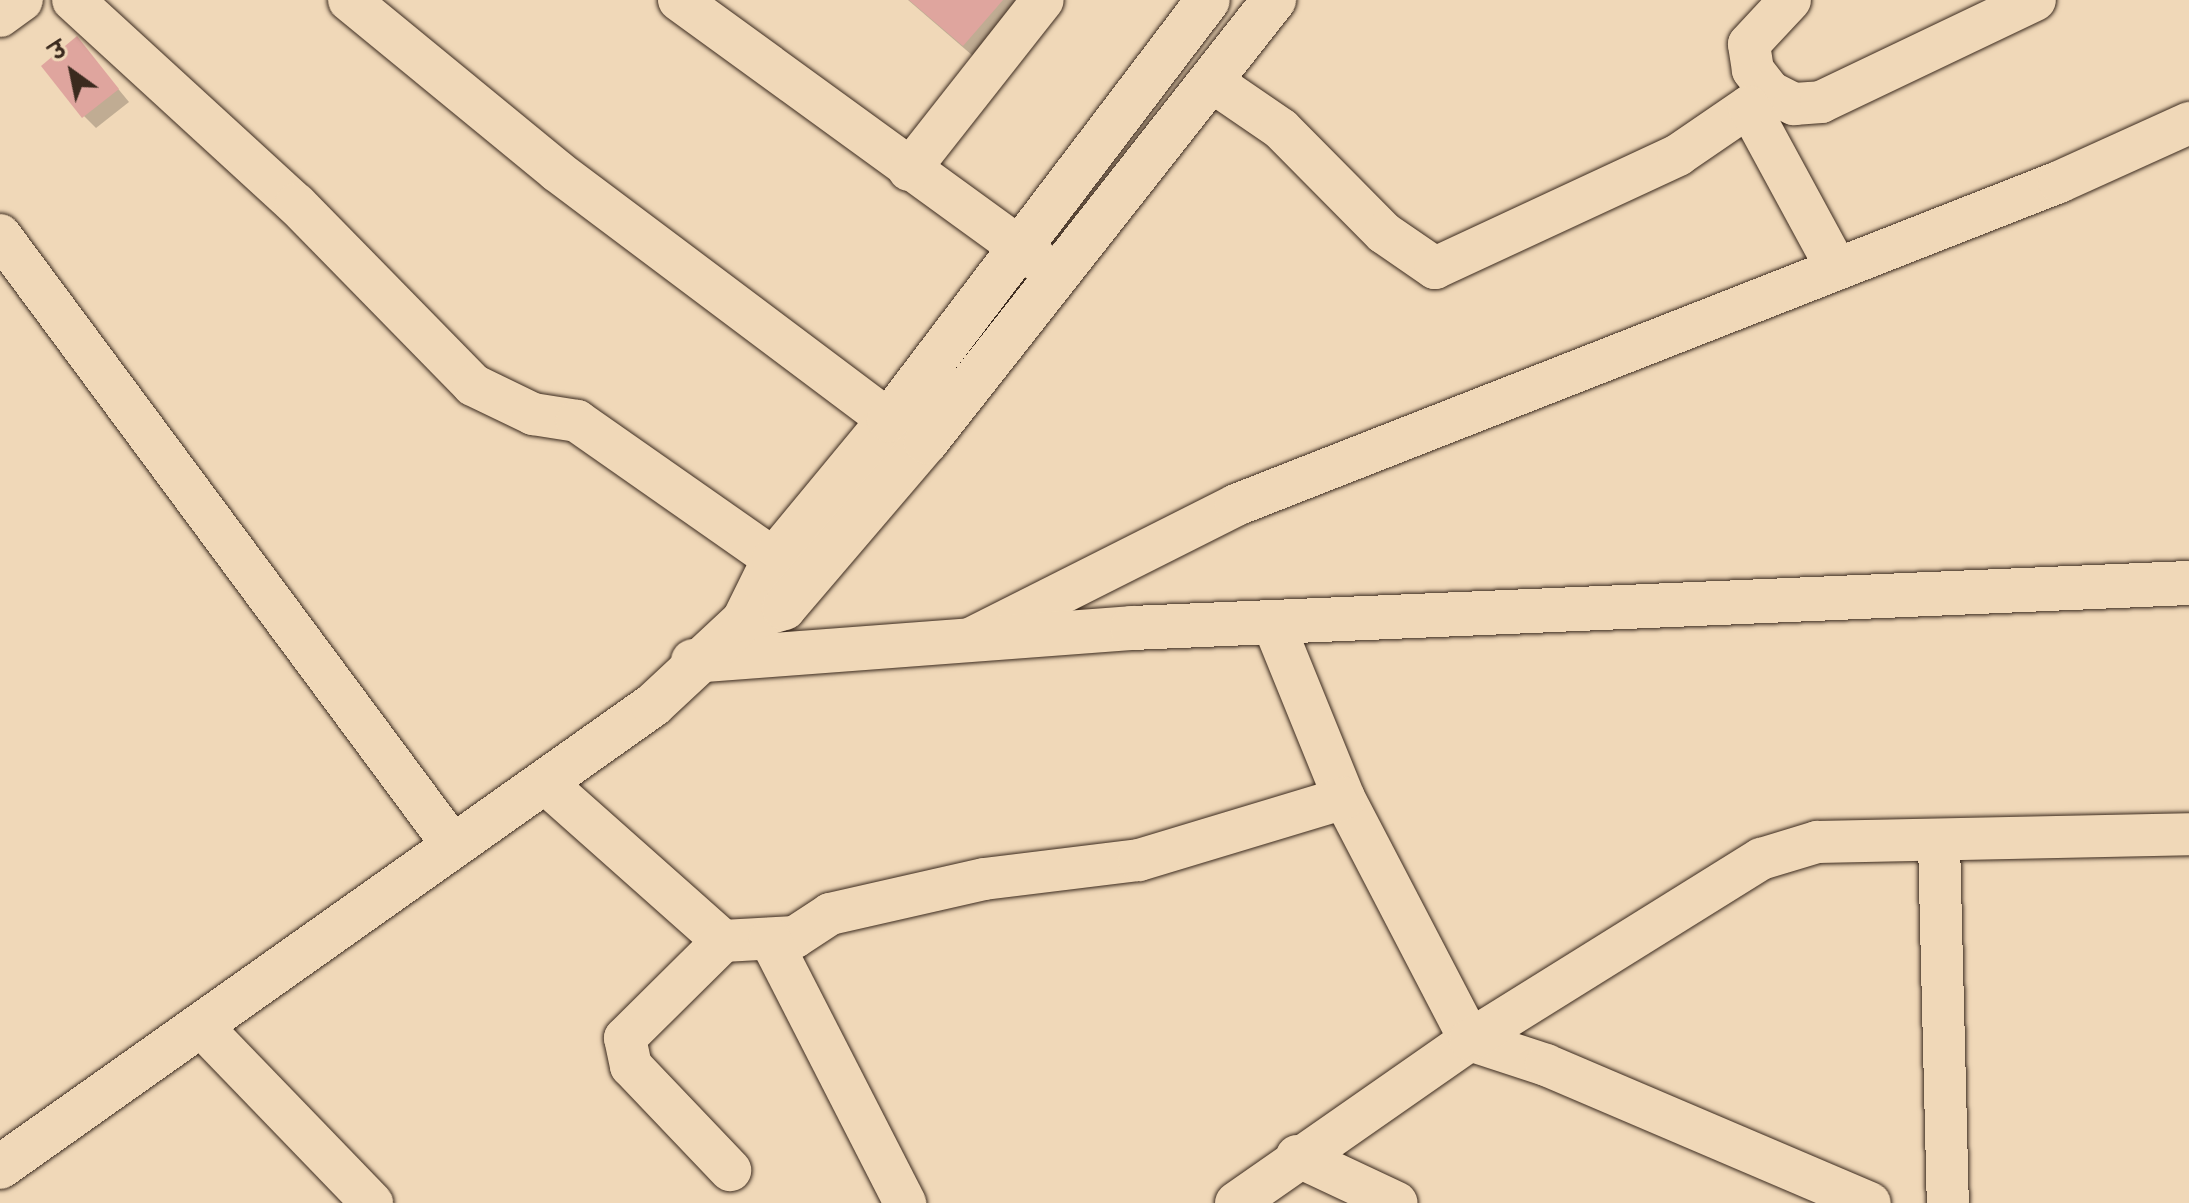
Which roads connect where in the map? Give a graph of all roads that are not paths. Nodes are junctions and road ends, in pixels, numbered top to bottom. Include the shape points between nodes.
1 (22, 0) edge
2 (73, 0) edge
3 (349, 0) edge
4 (679, 0) edge
5 (1043, 0) edge
6 (1208, 0) edge
7 (1274, 0) edge
8 (1790, 0) edge
9 (2035, 0) edge
10 (0, 16) edge
11 (1211, 81) junction
12 (1759, 100) junction
13 (2189, 123) edge
14 (909, 170) junction
15 (0, 235) edge
16 (1020, 249) junction
17 (1837, 269) junction
18 (1057, 275) junction
19 (889, 420) junction
20 (774, 559) junction
21 (2189, 583) edge
22 (2189, 600) edge
23 (744, 620) junction
24 (1273, 623) junction
25 (967, 641) junction
26 (693, 661) junction
27 (544, 782) junction
28 (1344, 798) junction
29 (2189, 834) edge
30 (1939, 842) junction
31 (454, 847) junction
32 (770, 939) junction
33 (723, 941) junction
34 (202, 1027) junction
35 (1470, 1040) junction
36 (1297, 1156) junction
37 (0, 1167) edge
38 (730, 1170) dead end
39 (372, 1203) edge
40 (905, 1203) edge
41 (1236, 1203) edge
42 (1397, 1203) edge
43 (1870, 1203) edge
44 (1948, 1203) edge

1 - 10 street
2 - 20 street via 296,204 473,385 533,414 577,421
3 - 19 street via 557,171
4 - 14 street
5 - 14 street
6 - 16 main road
7 - 11 main road
8 - 12 street via 1749,44
9 - 12 street via 1821,102
11 - 12 street via 1281,129 1384,233 1435,268 1678,155
11 - 18 main road
12 - 17 street
13 - 17 street
14 - 16 street
15 - 31 street
16 - 18 street
16 - 19 main road
17 - 25 street via 1236,505
18 - 23 main road via 784,608
19 - 20 main road
20 - 23 main road
21 - 22 street
21 - 24 main road
23 - 26 main road
24 - 25 main road
24 - 28 street
25 - 26 main road
26 - 27 main road via 653,705
27 - 31 main road
27 - 33 street
28 - 32 street via 1139,860 984,879 830,914 795,937
28 - 35 street
29 - 30 street
30 - 35 street via 1817,842 1761,859
30 - 44 street
31 - 34 main road
32 - 33 street
32 - 40 street
33 - 38 street via 625,1038 631,1066
34 - 37 main road
34 - 39 street
35 - 36 street
35 - 43 street via 1546,1065
36 - 41 street
36 - 42 street

